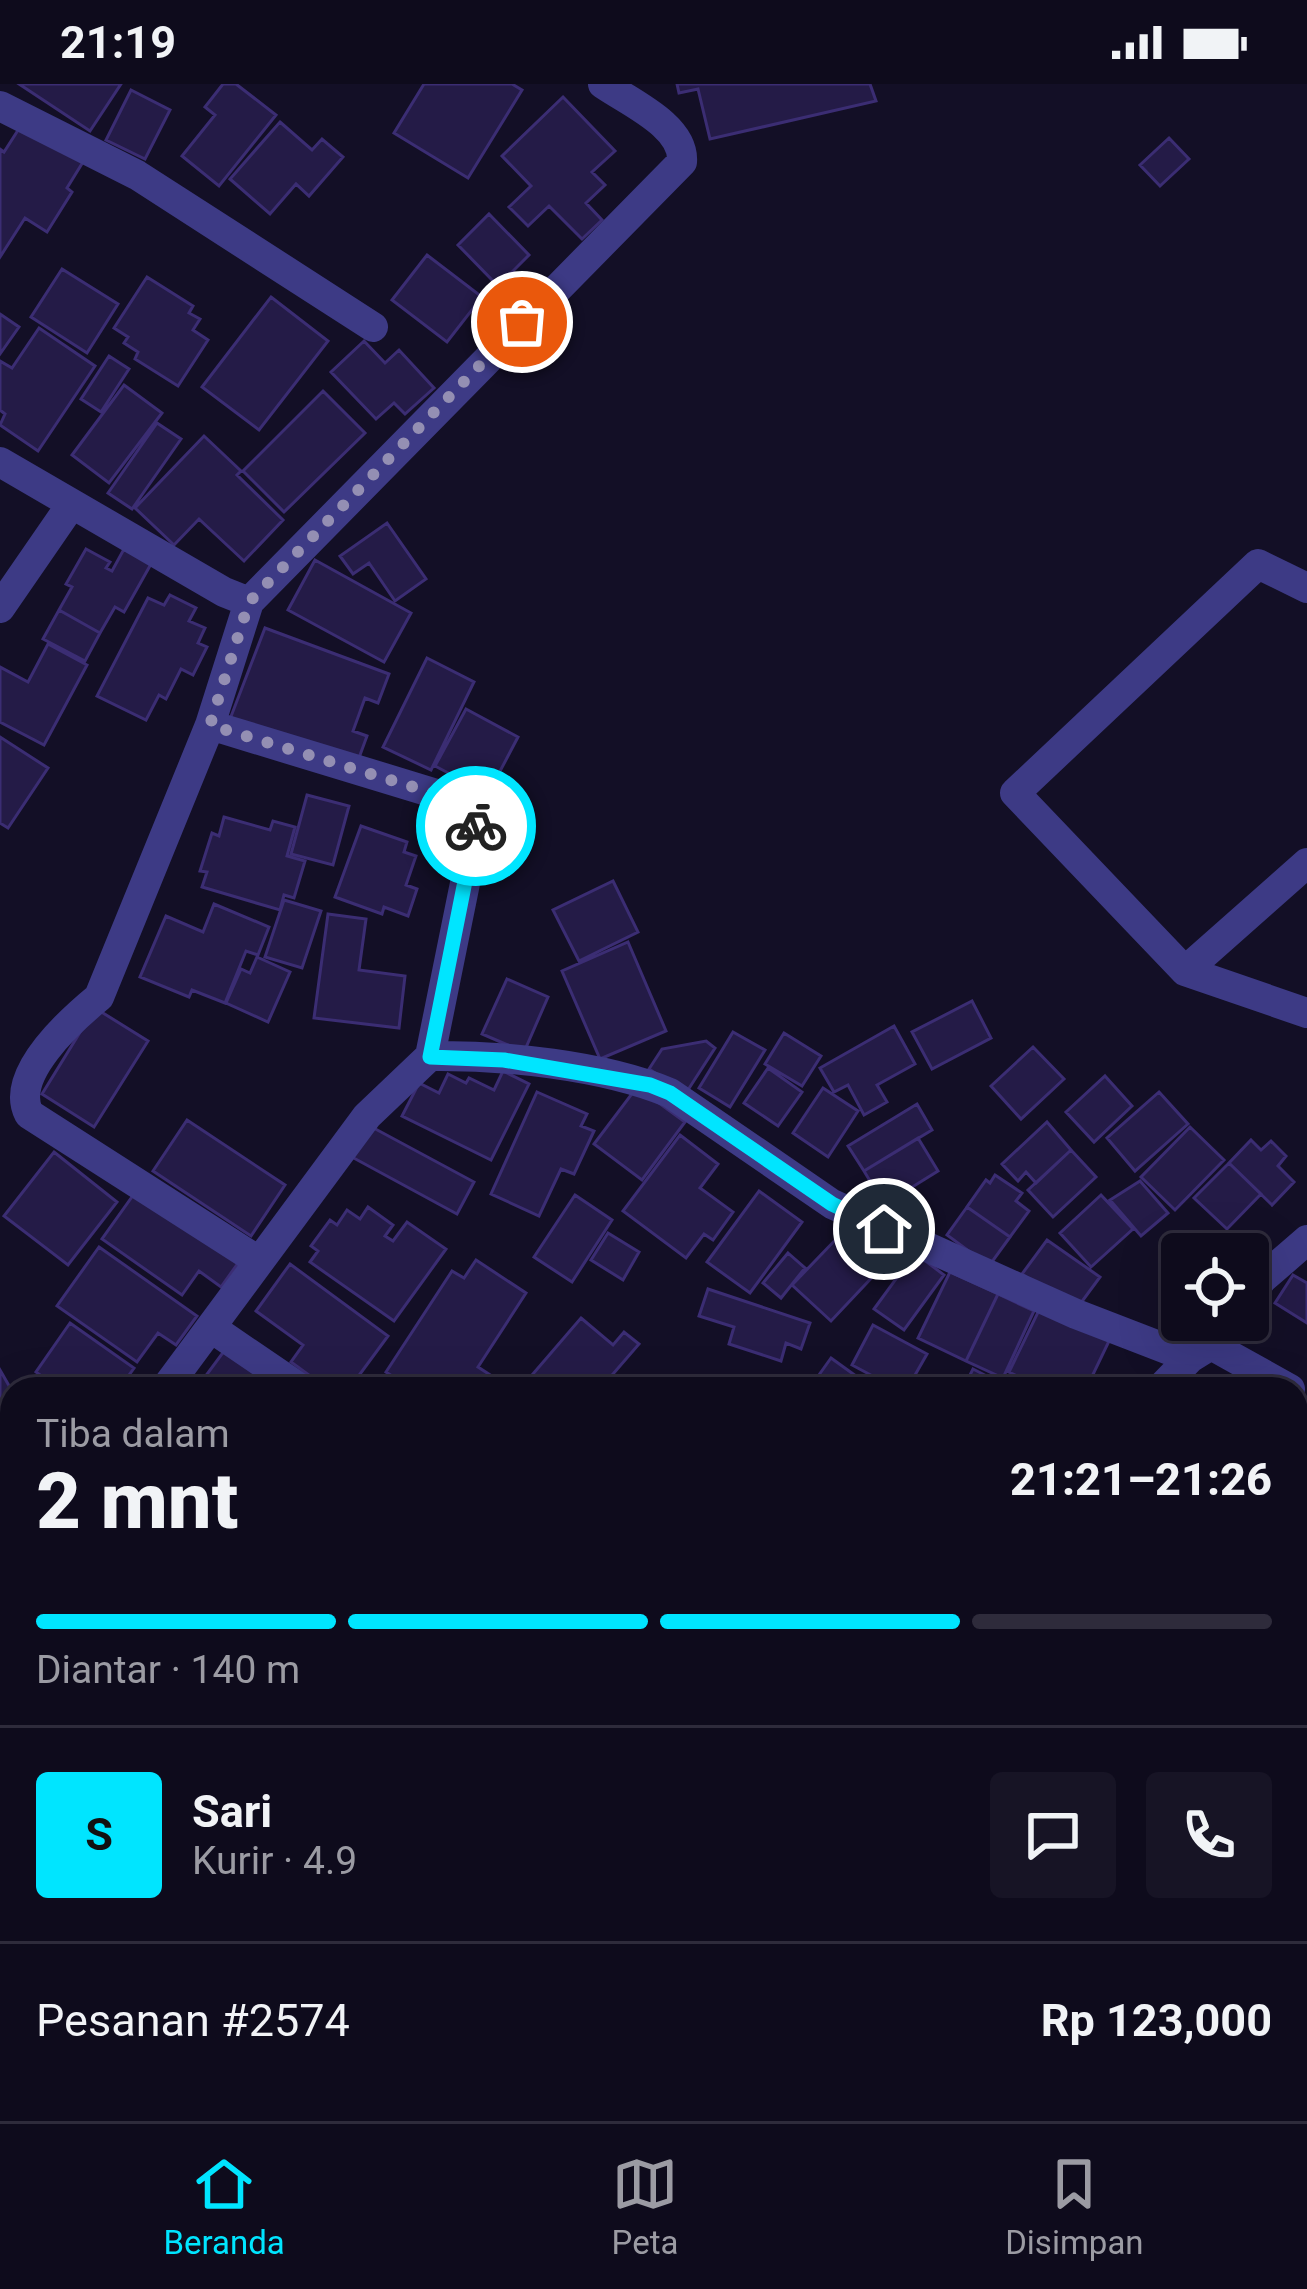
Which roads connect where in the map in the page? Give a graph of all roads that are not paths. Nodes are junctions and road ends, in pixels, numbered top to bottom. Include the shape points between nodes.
1 (603, 84) edge
2 (0, 106) edge
3 (373, 328) dead end
4 (0, 462) edge
5 (70, 505) junction
6 (1307, 588) edge
7 (249, 602) junction
8 (0, 608) edge
9 (210, 725) junction
10 (1307, 863) edge
11 (1185, 971) junction
12 (1307, 1013) edge
13 (430, 1057) junction
14 (1307, 1240) edge
15 (257, 1260) junction
16 (1269, 1273) edge
17 (213, 1329) junction
18 (1161, 1331) edge
19 (1210, 1341) edge
20 (175, 1377) edge
21 (283, 1377) edge
22 (1172, 1377) edge
23 (1270, 1377) edge

1 - 7 street via 676,135 682,162
2 - 3 street via 137,175
4 - 5 street
5 - 7 street
5 - 8 street
6 - 11 street via 1258,564 1015,793
7 - 9 street
9 - 13 street via 466,799 478,819
9 - 15 street via 99,997 64,1025 24,1086 23,1101 29,1114
10 - 11 street
11 - 12 street
13 - 15 street via 367,1116
13 - 18 street via 533,1064 650,1085 849,1212 1076,1314
14 - 16 street
15 - 17 street
17 - 20 street
17 - 21 street
19 - 22 street
19 - 23 street

